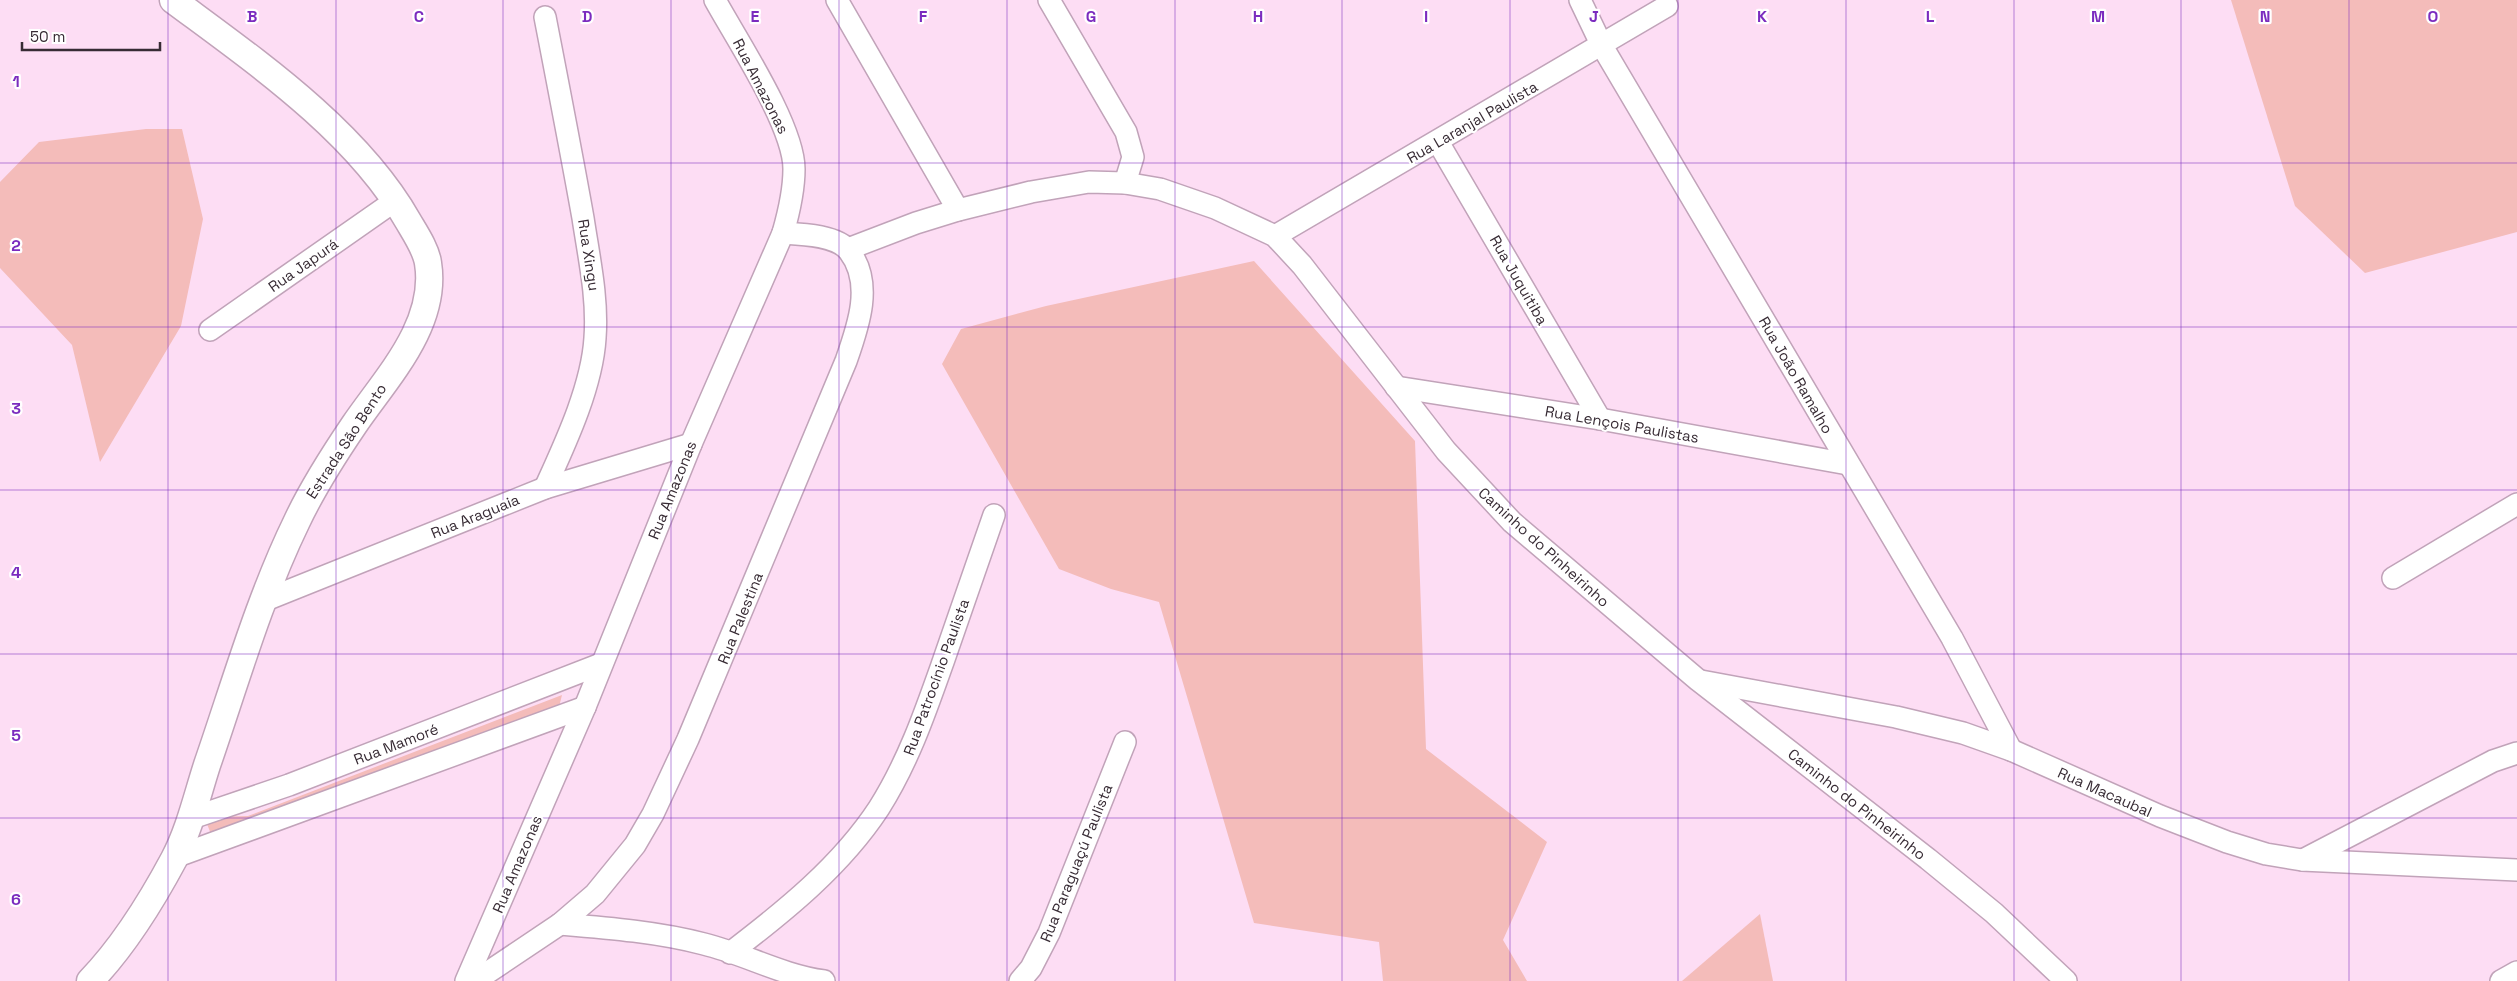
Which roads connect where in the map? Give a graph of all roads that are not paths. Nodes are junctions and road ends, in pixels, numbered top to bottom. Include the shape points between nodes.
1 (173, 0) edge
2 (716, 0) edge
3 (837, 0) edge
4 (1049, 0) edge
5 (1580, 0) edge
6 (1667, 6) dead end
7 (545, 17) dead end
8 (1602, 46) junction
9 (1438, 142) junction
10 (1125, 183) junction
11 (396, 200) junction
12 (958, 210) junction
13 (783, 233) junction
14 (1275, 236) junction
15 (848, 250) junction
16 (210, 330) dead end
17 (1396, 387) junction
18 (1600, 419) junction
19 (691, 444) junction
20 (1848, 464) junction
21 (545, 488) junction
22 (2517, 504) edge
23 (994, 515) dead end
24 (2393, 578) dead end
25 (263, 601) junction
26 (601, 664) junction
27 (1698, 680) junction
28 (585, 708) junction
29 (1126, 742) dead end
30 (2011, 750) junction
31 (2517, 753) edge
32 (189, 818) junction
33 (175, 857) junction
34 (2302, 860) junction
35 (2517, 870) edge
36 (560, 924) junction
37 (730, 953) junction
38 (2517, 972) edge
39 (90, 981) edge
40 (466, 981) edge
41 (474, 981) edge
42 (824, 981) edge
43 (1020, 981) edge
44 (2066, 981) edge
45 (2501, 981) edge

1 - 11 street, Estrada São Bento via 287,87 336,132
2 - 13 street, Rua Amazonas via 779,117 790,144 794,168 792,199
3 - 12 street
4 - 10 street via 1126,132 1133,156
5 - 8 street, Rua João Ramalho
6 - 8 street, Rua Laranjal Paulista
7 - 21 street, Rua Xingu via 596,302 595,340 587,378 572,425
8 - 9 street, Rua Laranjal Paulista
8 - 20 street, Rua João Ramalho
9 - 14 street, Rua Laranjal Paulista
9 - 18 street, Rua Juquitiba
10 - 12 street, Caminho do Pinheirinho via 1089,182 1030,192
10 - 14 street, Caminho do Pinheirinho via 1160,189 1215,208
11 - 16 street, Rua Japurá
11 - 25 street, Estrada São Bento via 428,261 430,289 420,322 405,354 330,460 312,491
12 - 15 street, Caminho do Pinheirinho
13 - 15 street via 815,235
13 - 19 street, Rua Amazonas
14 - 17 street, Caminho do Pinheirinho via 1302,265
15 - 36 street, Rua Palestina via 861,281 858,325 718,671 657,806 635,845 595,894
17 - 18 street, Rua Lençois Paulistas
17 - 27 street, Caminho do Pinheirinho via 1446,451 1512,522
18 - 20 street, Rua Lençois Paulistas
19 - 21 street, Rua Araguaia
19 - 26 street, Rua Amazonas
20 - 30 street, Rua João Ramalho via 1952,638
21 - 25 street, Rua Araguaia
22 - 24 street
23 - 37 street, Rua Patrocínio Paulista via 921,724 878,809 817,881
25 - 32 street, Estrada São Bento
26 - 28 street, Rua Amazonas
26 - 32 street, Rua Mamoré via 299,782
27 - 30 street, Rua Macaubal via 1896,717 1963,733
27 - 44 street, Caminho do Pinheirinho via 1928,859 1994,914
28 - 33 street, Rua Mamoré
28 - 40 street, Rua Amazonas
29 - 43 street, Rua Paraguaçú Paulista via 1049,933 1031,968
30 - 34 street, Rua Macaubal via 2227,842 2266,854
31 - 34 street via 2492,761
32 - 33 street, Estrada São Bento
33 - 39 street, Estrada São Bento via 132,929
34 - 35 street, Rua Macaubal
36 - 37 street via 678,939
36 - 41 street, Rua Palestina
37 - 42 street via 783,973
38 - 45 street

